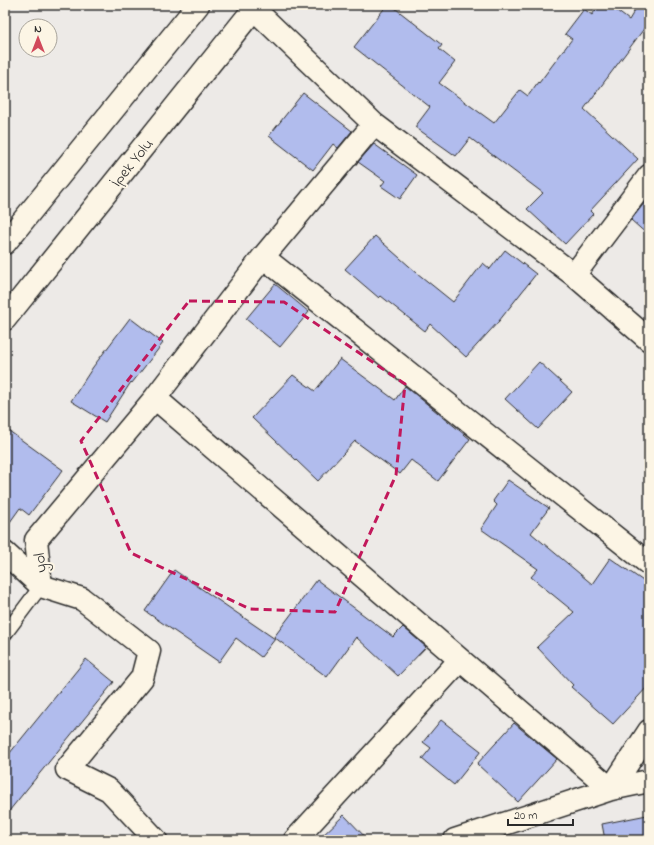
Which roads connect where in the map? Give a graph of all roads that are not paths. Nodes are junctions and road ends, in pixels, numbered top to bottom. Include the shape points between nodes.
1 (198, 5) edge
2 (255, 7) edge
3 (374, 124) junction
4 (649, 176) edge
5 (25, 218) junction
6 (5, 224) edge
7 (5, 243) edge
8 (263, 257) junction
9 (574, 275) junction
10 (5, 319) edge
11 (649, 340) edge
12 (155, 398) junction
13 (5, 553) edge
14 (649, 564) edge
15 (41, 586) junction
16 (5, 634) edge
17 (460, 660) junction
18 (649, 731) edge
19 (649, 781) edge
20 (611, 789) junction
21 (156, 840) edge
22 (295, 840) edge
23 (455, 840) edge

1 - 5 main road
2 - 3 main road
2 - 10 main road, İpek Yolu
3 - 8 main road
3 - 9 main road
4 - 9 main road
5 - 6 main road
5 - 7 main road
8 - 12 main road
8 - 14 main road
9 - 11 main road
12 - 15 main road, yol via 36,540
12 - 17 main road
13 - 15 main road
15 - 16 lane
15 - 21 main road via 82,599 149,651 142,678 66,769 109,790
17 - 20 main road
17 - 22 main road
18 - 20 main road
19 - 20 main road
20 - 23 main road

